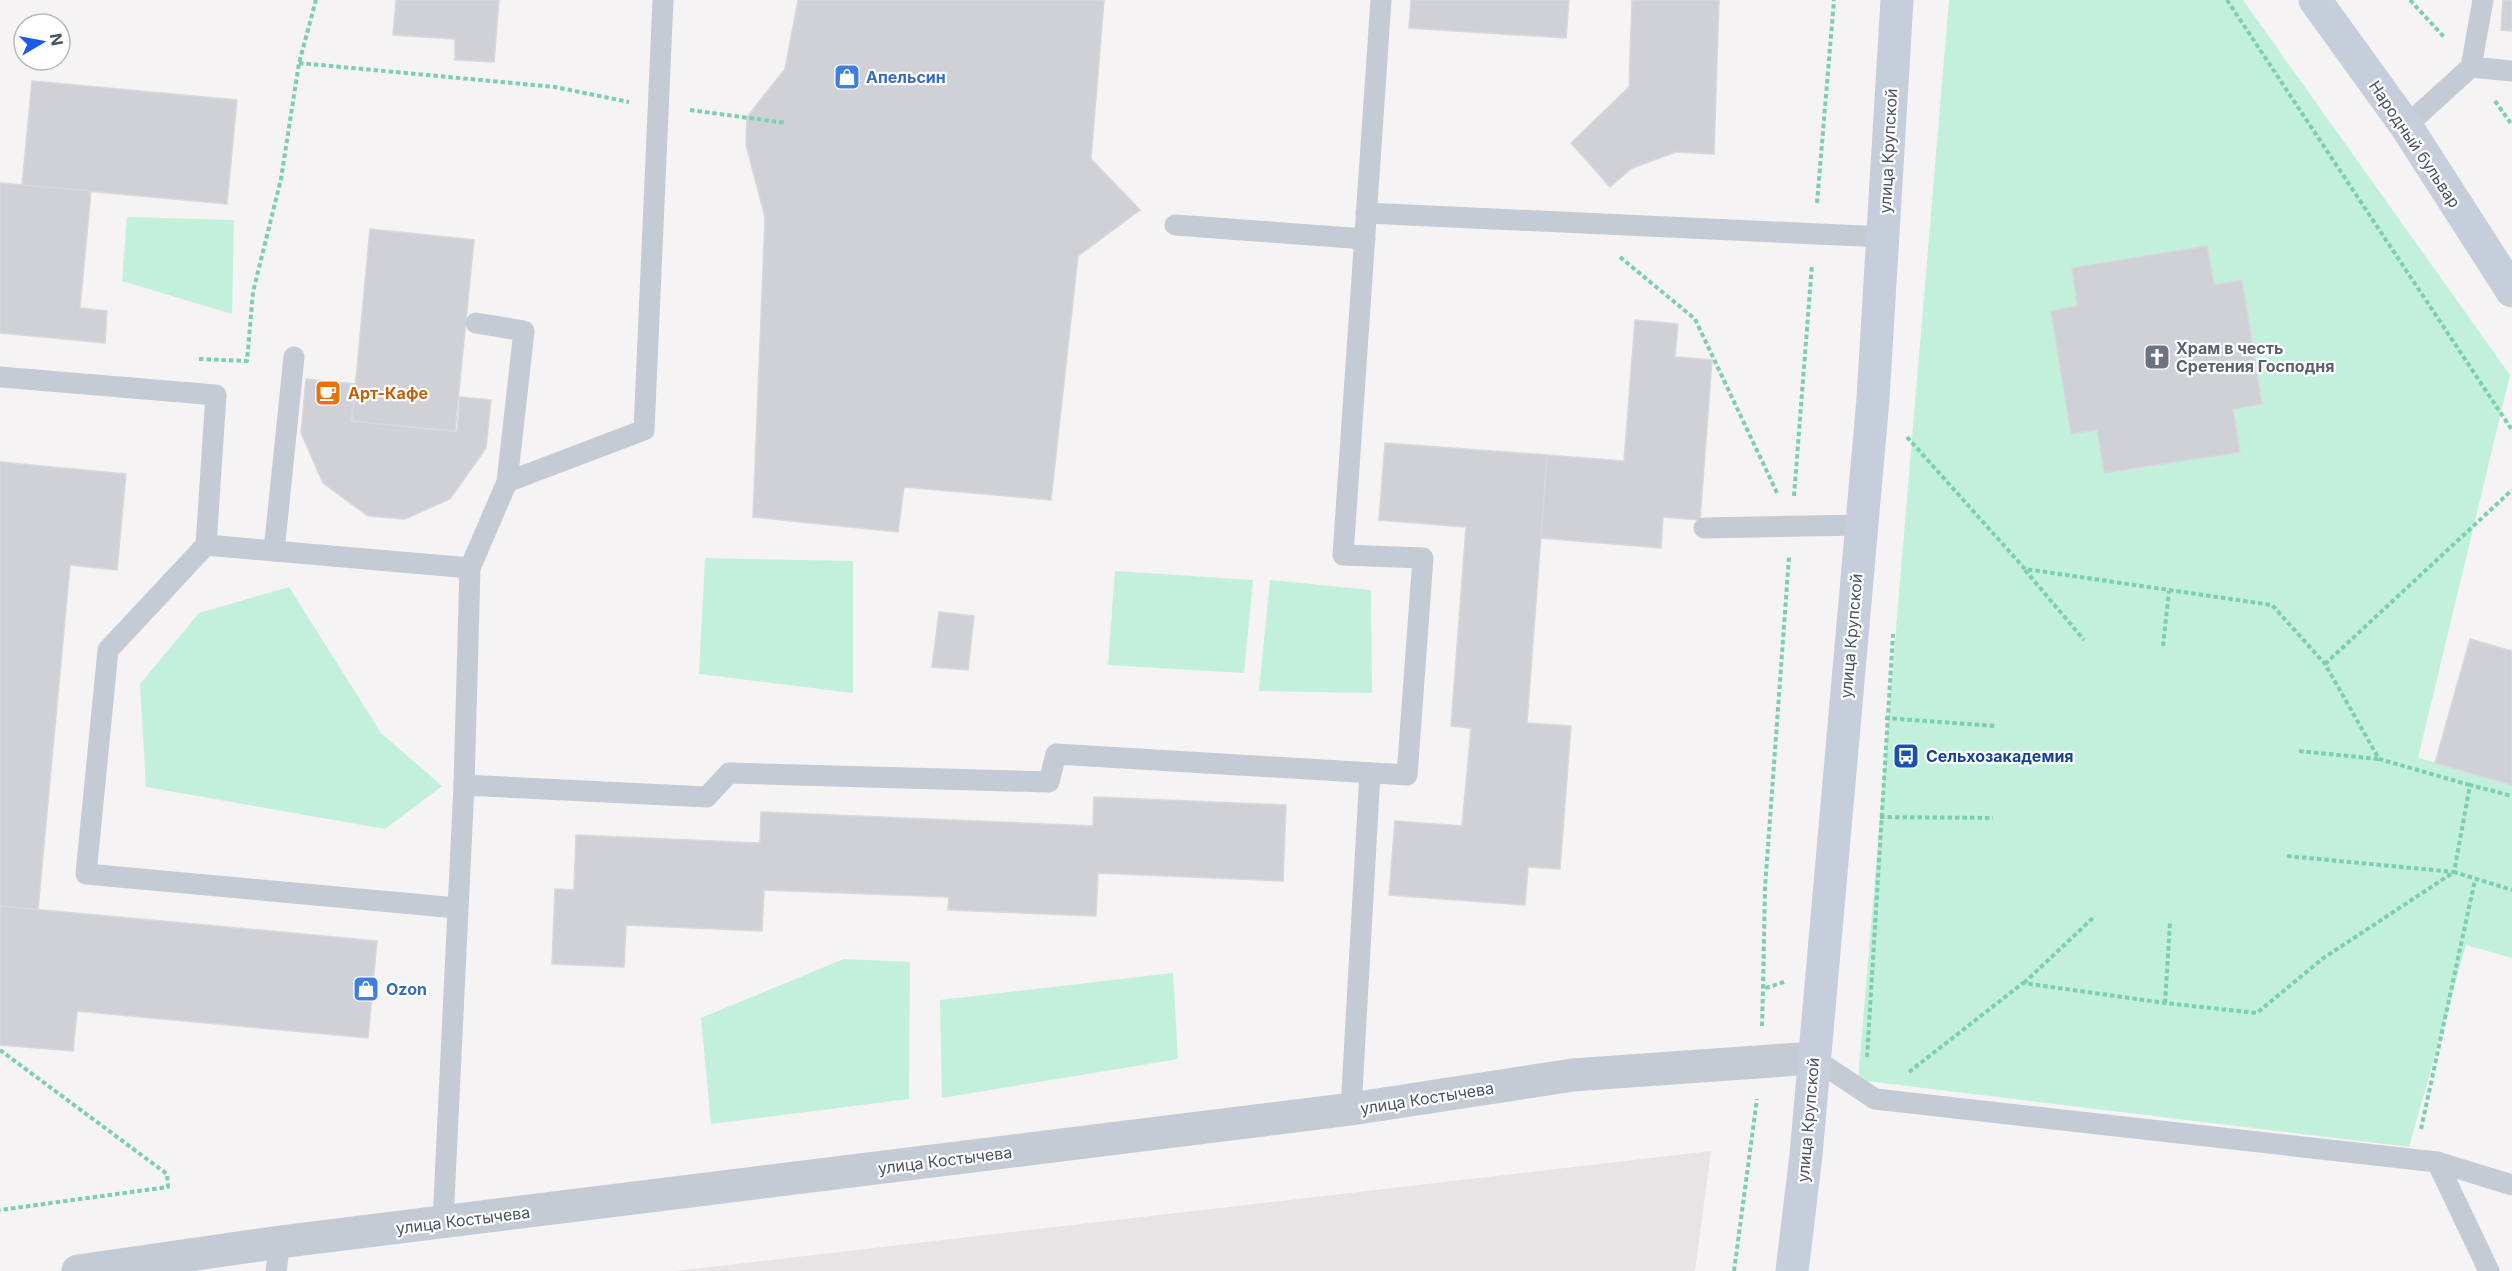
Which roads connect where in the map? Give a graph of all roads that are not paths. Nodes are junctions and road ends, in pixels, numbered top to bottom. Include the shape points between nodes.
1 (663, 0) edge
2 (1381, 0) edge
3 (1897, 0) edge
4 (2315, 0) edge
5 (2483, 0) edge
6 (2471, 67) junction
7 (2512, 71) edge
8 (2406, 126) junction
9 (1366, 213) junction
10 (1175, 225) dead end
11 (1883, 237) junction
12 (1365, 239) junction
13 (2512, 291) edge
14 (476, 322) dead end
15 (294, 357) dead end
16 (0, 377) edge
17 (507, 482) junction
18 (1860, 525) junction
19 (1704, 528) dead end
20 (206, 545) junction
21 (274, 551) junction
22 (470, 568) junction
23 (1370, 773) junction
24 (464, 785) junction
25 (457, 908) junction
26 (1813, 1058) junction
27 (1351, 1109) junction
28 (2437, 1162) junction
29 (2512, 1185) edge
30 (443, 1222) junction
31 (278, 1257) edge
32 (78, 1271) edge
33 (1792, 1271) edge
34 (2489, 1271) edge

1 - 17 lane via 644,430
2 - 9 lane
3 - 11 street, улица Крупской
4 - 8 street, Народный бульвар
5 - 6 lane
6 - 7 lane
6 - 8 lane
8 - 13 street, Народный бульвар
9 - 11 lane
9 - 12 lane
10 - 12 lane
11 - 18 street, улица Крупской
12 - 23 lane via 1343,555 1423,558 1407,775
14 - 17 lane via 524,331
15 - 21 lane
16 - 20 lane via 216,395
17 - 22 lane
18 - 19 lane
18 - 26 street, улица Крупской
20 - 21 lane
20 - 25 lane via 108,650 86,874
21 - 22 lane
22 - 24 lane
23 - 24 lane via 1056,754 1049,782 729,773 707,797
23 - 27 lane
24 - 25 lane
25 - 30 lane
26 - 27 street, улица Костычева via 1573,1075
26 - 28 lane via 1875,1099
26 - 33 street, улица Крупской
27 - 30 street, улица Костычева
28 - 29 lane
28 - 34 lane
30 - 31 street, улица Костычева
31 - 32 street, улица Костычева

